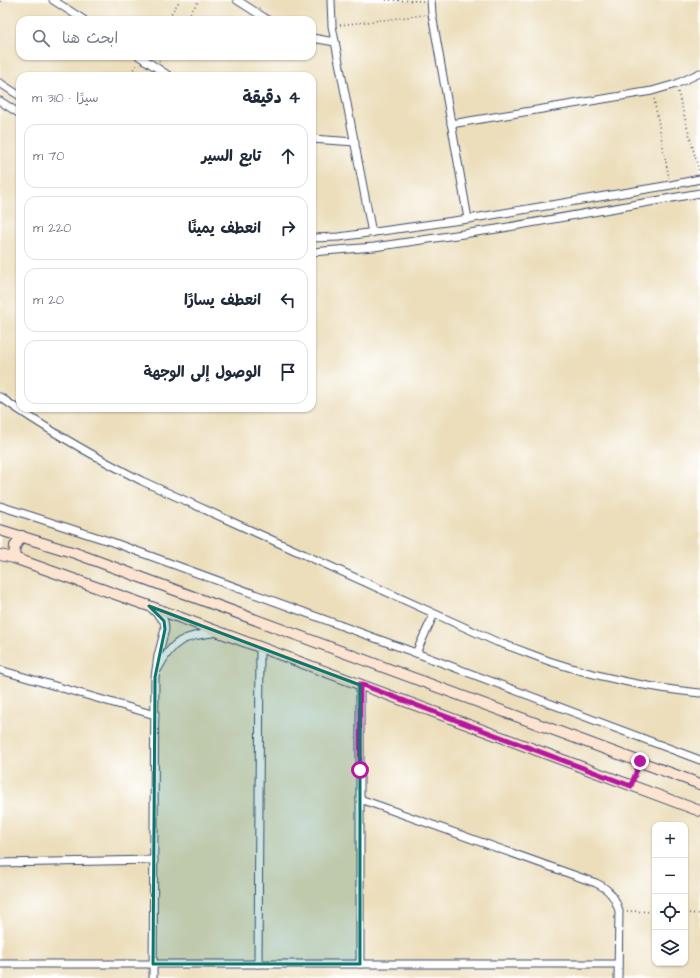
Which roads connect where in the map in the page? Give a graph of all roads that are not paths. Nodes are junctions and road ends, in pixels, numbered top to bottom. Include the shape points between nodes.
1 (53, 0) edge
2 (237, 0) edge
3 (331, 0) edge
4 (431, 1) edge
5 (78, 16) edge
6 (262, 16) edge
7 (316, 39) edge
8 (335, 42) junction
9 (145, 60) edge
10 (163, 72) edge
11 (700, 73) edge
12 (0, 83) edge
13 (16, 93) edge
14 (0, 100) edge
15 (16, 111) edge
16 (451, 124) junction
17 (316, 139) edge
18 (355, 142) junction
19 (700, 179) edge
20 (700, 193) edge
21 (468, 219) junction
22 (372, 232) junction
23 (316, 238) edge
24 (316, 252) edge
25 (0, 397) edge
26 (16, 407) edge
27 (23, 412) edge
28 (0, 506) edge
29 (0, 530) edge
30 (22, 536) junction
31 (0, 555) edge
32 (14, 558) junction
33 (149, 606) junction
34 (434, 614) junction
35 (218, 632) junction
36 (260, 648) junction
37 (416, 653) junction
38 (0, 670) edge
39 (155, 677) junction
40 (360, 684) junction
41 (700, 693) edge
42 (155, 715) junction
43 (700, 760) edge
44 (700, 784) edge
45 (360, 799) junction
46 (700, 811) edge
47 (154, 860) junction
48 (0, 863) edge
49 (0, 964) edge
50 (153, 964) junction
51 (258, 964) junction
52 (360, 964) junction
53 (618, 964) junction
54 (153, 978) edge
55 (618, 978) edge

1 - 5 street
2 - 6 street
3 - 8 street
4 - 16 street
7 - 8 street
8 - 18 street
9 - 10 street
11 - 16 street via 652,91
12 - 13 street
14 - 15 street
16 - 21 street
17 - 18 street
18 - 22 street
19 - 21 street
20 - 24 street via 374,248
21 - 22 street
22 - 23 street
25 - 26 street
27 - 34 street via 93,456 142,481
28 - 37 street via 112,542
29 - 30 street
30 - 32 street via 14,546
30 - 44 street via 97,561
31 - 32 street
32 - 33 street
33 - 35 street
33 - 39 street via 159,615 166,629
34 - 37 street
34 - 41 street via 497,642 568,667 644,685
35 - 36 street
35 - 39 street via 193,636 173,646 166,654
36 - 40 street
36 - 51 street
37 - 43 street
38 - 42 street
39 - 42 street
40 - 45 street
40 - 46 street
42 - 47 street
45 - 52 street
45 - 53 street via 605,887 617,902 619,910
47 - 48 street
47 - 50 street
49 - 50 street
50 - 51 street
50 - 54 street
51 - 52 street
52 - 53 street
53 - 55 street

